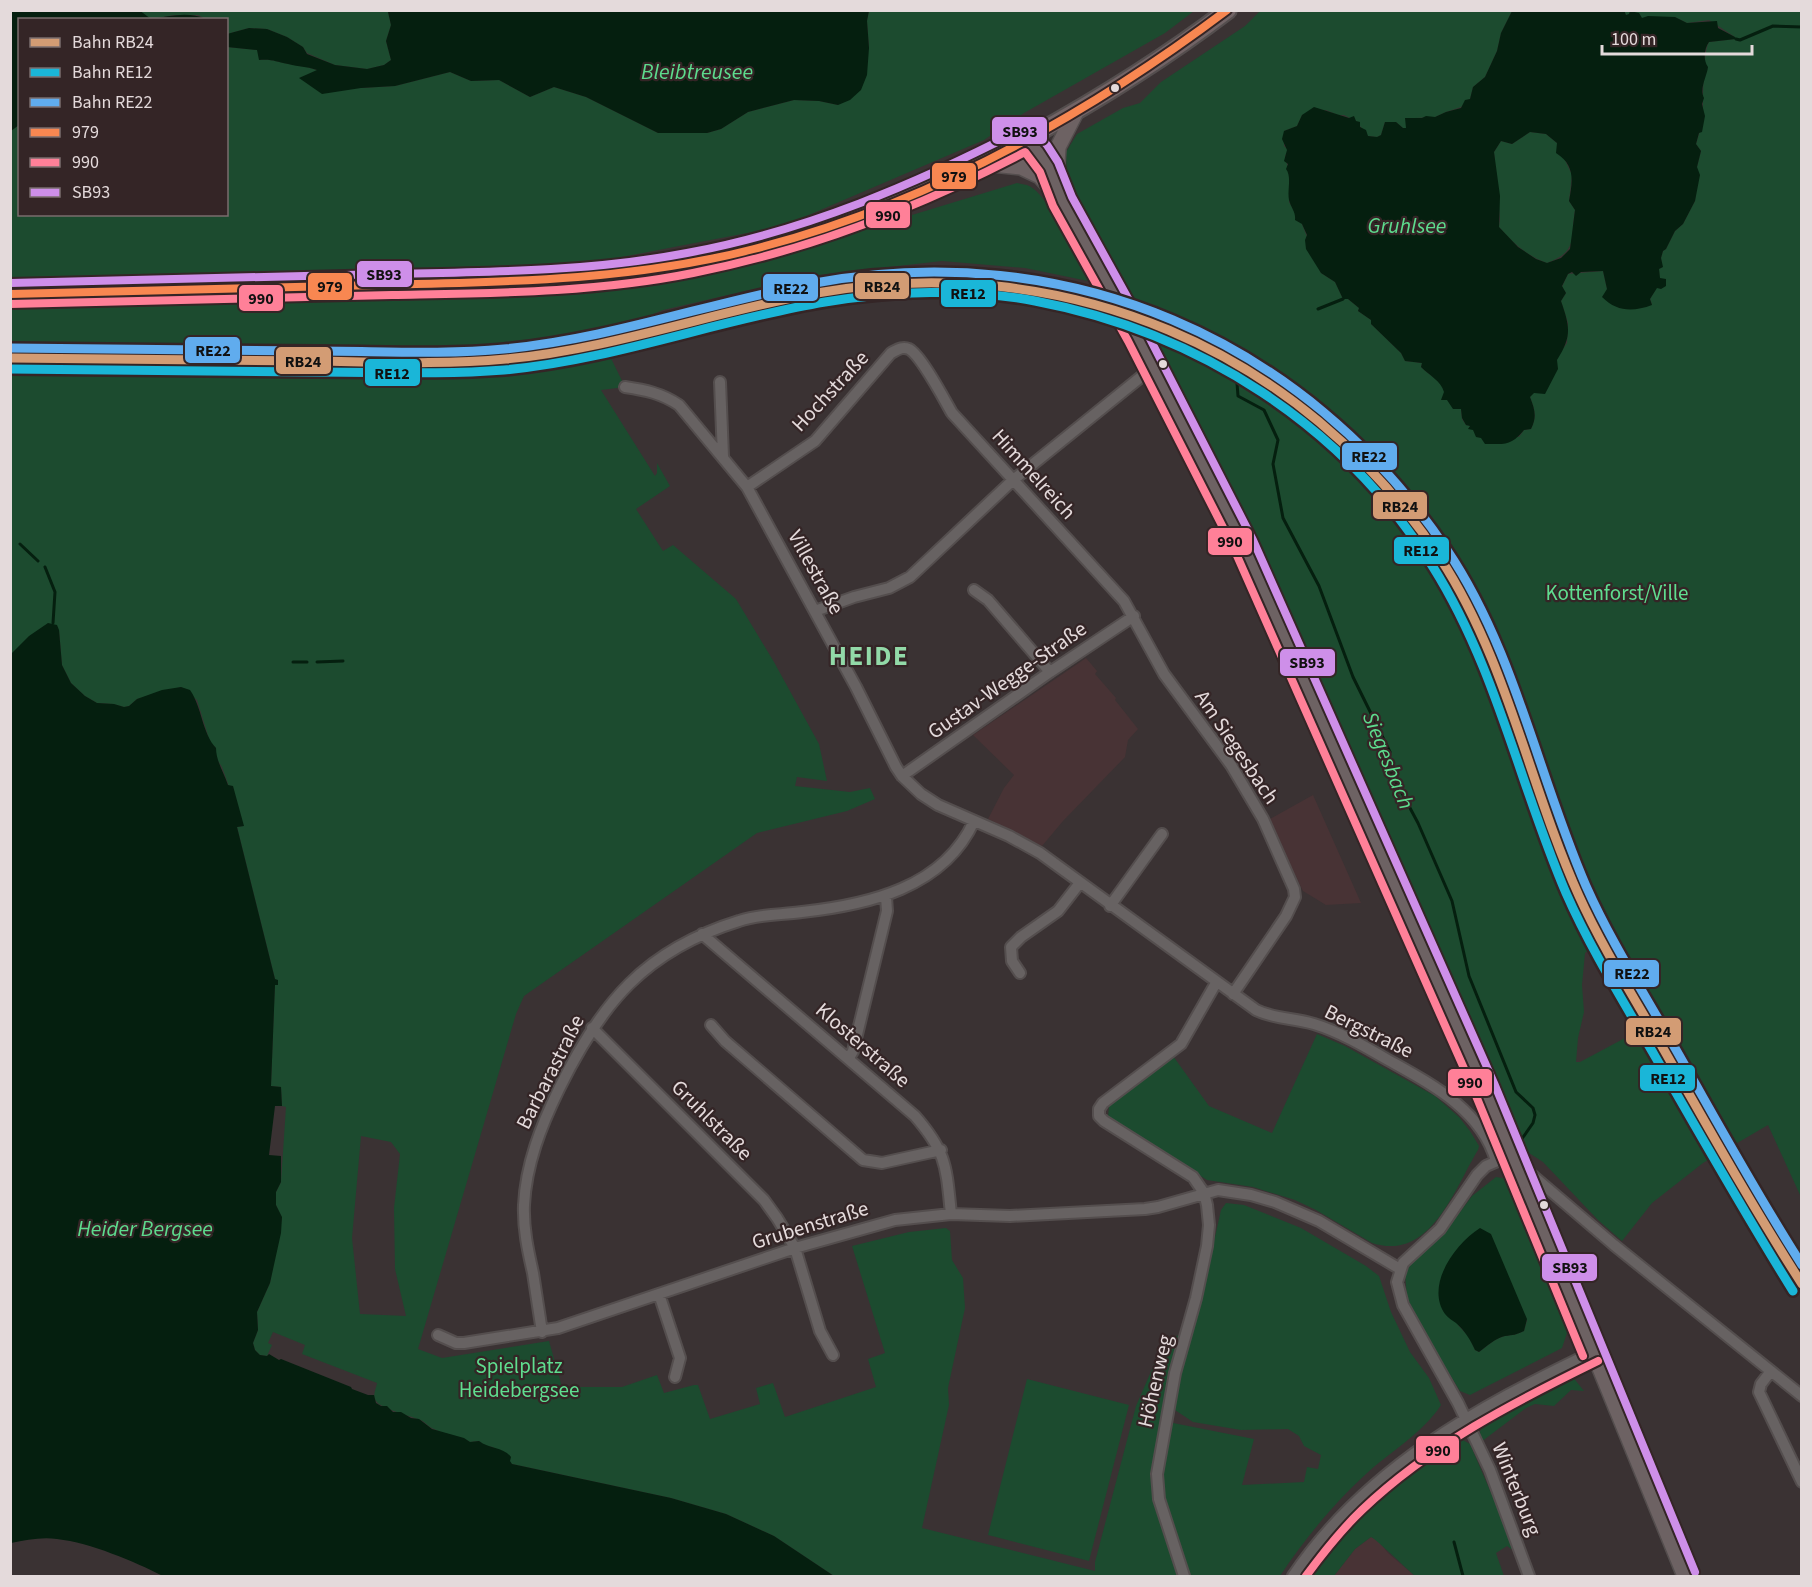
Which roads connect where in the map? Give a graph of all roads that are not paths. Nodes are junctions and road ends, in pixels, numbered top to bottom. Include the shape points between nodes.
1 (1228, 10) edge
2 (1076, 112) junction
3 (1027, 138) junction
4 (983, 163) junction
5 (1048, 178) junction
6 (10, 294) edge
7 (913, 352) joint
8 (1152, 368) junction
9 (720, 382) dead end
10 (625, 387) dead end
11 (723, 456) junction
12 (1012, 481) junction
13 (747, 487) junction
14 (974, 590) dead end
15 (815, 611) junction
16 (1134, 616) junction
17 (1050, 672) junction
18 (902, 776) junction
19 (974, 821) junction
20 (1162, 834) dead end
21 (1080, 884) junction
22 (885, 897) junction
23 (1110, 906) junction
24 (702, 934) junction
25 (1020, 973) dead end
26 (1216, 983) junction
27 (1233, 994) junction
28 (711, 1025) dead end
29 (591, 1028) junction
30 (849, 1058) junction
31 (941, 1150) junction
32 (1496, 1161) junction
33 (1204, 1193) junction
34 (951, 1214) junction
35 (795, 1248) junction
36 (1400, 1269) junction
37 (659, 1294) junction
38 (542, 1332) junction
39 (438, 1335) dead end
40 (1593, 1352) junction
41 (833, 1355) dead end
42 (1771, 1371) junction
43 (675, 1377) dead end
44 (1802, 1396) edge
45 (1465, 1418) junction
46 (1802, 1482) edge
47 (1184, 1576) edge
48 (1293, 1576) edge
49 (1529, 1576) edge
50 (1685, 1576) edge

1 - 2 main road via 1195,36
2 - 3 main road
2 - 5 main road
3 - 4 main road
3 - 5 main road via 1031,159
4 - 5 main road via 1021,167
4 - 6 main road via 871,213 712,259 638,272 499,282
5 - 8 main road
7 - 12 street, Himmelreich via 952,413
7 - 13 street, Hochstraße via 899,348 891,353 815,441
8 - 12 street
8 - 40 main road, bridge via 1243,544 1302,675 1484,1087
9 - 11 street
10 - 11 street, Villestraße via 650,391 679,405
11 - 13 street, Villestraße
12 - 15 street via 910,577
12 - 16 street, Himmelreich
13 - 15 street, Villestraße
14 - 17 street via 988,600
15 - 18 street, Villestraße
16 - 17 street, Gustav-Wegge-Straße
16 - 27 street, Am Siegesbach via 1164,674 1231,765 1263,819 1294,889 1295,897 1286,916
17 - 18 street, Gustav-Wegge-Straße
18 - 19 street, Bergstraße via 938,805
19 - 21 street, Bergstraße via 1040,854
19 - 22 street, Barbarastraße via 967,836 936,870
20 - 23 street
21 - 23 street, Bergstraße
21 - 25 street via 1058,911 1014,943 1010,952
22 - 24 street, Barbarastraße via 841,908 740,920
22 - 30 street via 887,911
23 - 26 street, Bergstraße
24 - 29 street, Barbarastraße via 654,961 625,987
24 - 30 street, Klosterstraße
26 - 27 street, Bergstraße
26 - 33 street via 1181,1044 1099,1109 1104,1121 1193,1177
27 - 32 street, Bergstraße via 1267,1015 1311,1023 1345,1036 1442,1092 1486,1136
28 - 31 street via 863,1160 882,1163
29 - 35 street, Gruhlstraße via 764,1200
29 - 38 street, Barbarastraße via 546,1115 526,1178 527,1246
30 - 31 street, Klosterstraße via 915,1116
31 - 34 street, Klosterstraße
32 - 36 street via 1477,1174 1440,1228
32 - 42 street via 1502,1159 1532,1175
33 - 34 street, Grubenstraße via 1145,1209 1010,1216
33 - 36 street, Grubenstraße via 1218,1190 1251,1195 1298,1210
33 - 47 street, Höhenweg via 1209,1225 1207,1246 1173,1383 1157,1474 1160,1499
34 - 35 street, Grubenstraße via 895,1220
35 - 37 street, Grubenstraße
35 - 41 street, Gruhlstraße via 820,1331
36 - 45 street, Winterburg via 1397,1282 1403,1305
37 - 38 street, Grubenstraße
37 - 43 street via 680,1358
38 - 39 street, Grubenstraße via 464,1343
40 - 45 street
40 - 50 main road
42 - 44 street
42 - 46 street via 1759,1392
45 - 48 street via 1411,1455 1363,1495
45 - 49 street, Winterburg via 1501,1496

